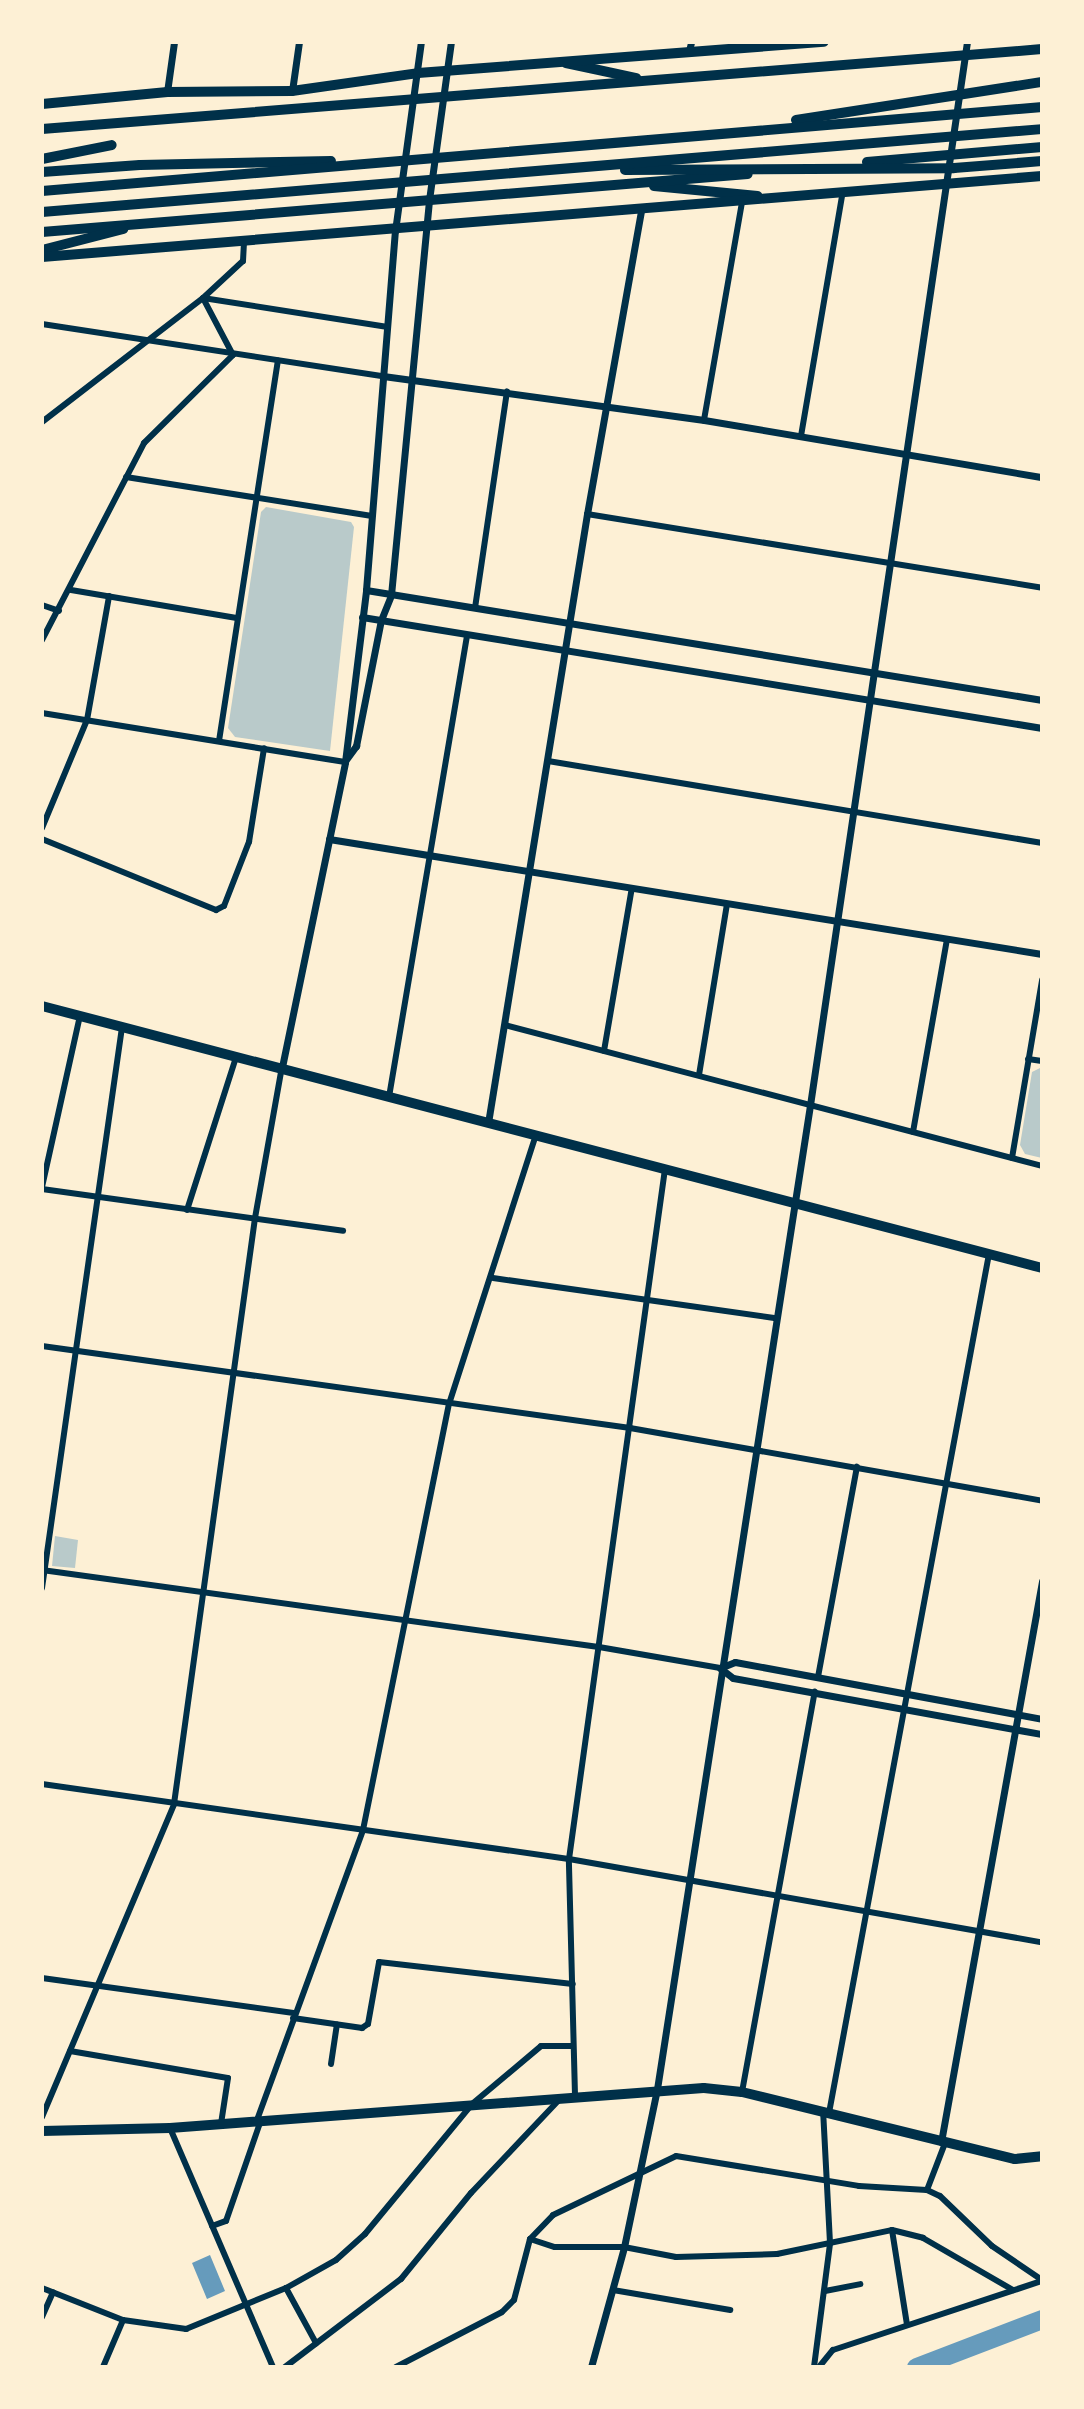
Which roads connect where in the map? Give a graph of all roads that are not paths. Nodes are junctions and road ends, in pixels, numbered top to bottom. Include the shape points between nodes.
1 (174, 42) edge
2 (299, 42) edge
3 (421, 42) edge
4 (451, 42) edge
5 (824, 42) edge
6 (967, 42) edge
7 (690, 46) edge
8 (1042, 49) edge
9 (966, 55) junction
10 (562, 61) junction
11 (449, 71) junction
12 (418, 73) junction
13 (652, 80) junction
14 (1042, 82) edge
15 (292, 91) junction
16 (167, 92) junction
17 (442, 99) junction
18 (411, 101) junction
19 (42, 104) edge
20 (1042, 107) edge
21 (1042, 129) edge
22 (42, 130) edge
23 (720, 133) junction
24 (112, 145) dead end
25 (1042, 149) edge
26 (953, 158) junction
27 (42, 159) edge
28 (1042, 161) edge
29 (366, 164) junction
30 (799, 168) junction
31 (42, 172) edge
32 (1042, 176) edge
33 (470, 177) junction
34 (628, 183) junction
35 (947, 184) junction
36 (42, 191) edge
37 (842, 195) junction
38 (783, 198) junction
39 (429, 200) junction
40 (399, 201) junction
41 (742, 202) junction
42 (642, 210) junction
43 (42, 212) edge
44 (133, 225) junction
45 (427, 228) junction
46 (395, 231) junction
47 (42, 232) edge
48 (244, 239) junction
49 (42, 250) edge
50 (42, 257) edge
51 (203, 298) junction
52 (42, 324) edge
53 (388, 327) junction
54 (148, 340) junction
55 (233, 355) junction
56 (278, 361) junction
57 (383, 376) junction
58 (412, 377) junction
59 (507, 391) junction
60 (607, 406) junction
61 (704, 420) junction
62 (42, 422) edge
63 (801, 436) junction
64 (903, 453) junction
65 (126, 477) junction
66 (1042, 477) edge
67 (257, 500) junction
68 (587, 514) junction
69 (372, 516) junction
70 (888, 565) junction
71 (1042, 588) edge
72 (71, 590) junction
73 (366, 590) junction
74 (391, 595) junction
75 (109, 596) junction
76 (42, 605) edge
77 (475, 608) junction
78 (60, 611) junction
79 (362, 617) junction
80 (237, 618) junction
81 (381, 620) junction
82 (571, 623) junction
83 (467, 636) junction
84 (42, 640) edge
85 (565, 653) junction
86 (872, 673) junction
87 (1042, 700) edge
88 (868, 701) junction
89 (42, 713) edge
90 (87, 720) junction
91 (1042, 728) edge
92 (219, 741) junction
93 (264, 748) junction
94 (548, 761) junction
95 (345, 762) junction
96 (851, 811) junction
97 (42, 828) edge
98 (42, 839) edge
99 (329, 839) junction
100 (1042, 843) edge
101 (429, 855) junction
102 (529, 870) junction
103 (632, 888) junction
104 (727, 904) junction
105 (836, 922) junction
106 (947, 939) junction
107 (1042, 954) edge
108 (1042, 980) edge
109 (42, 1006) edge
110 (80, 1016) junction
111 (505, 1024) junction
112 (122, 1027) junction
113 (604, 1051) junction
114 (236, 1056) junction
115 (1028, 1059) junction
116 (1042, 1061) edge
117 (282, 1067) junction
118 (699, 1075) junction
119 (388, 1097) junction
120 (810, 1105) junction
121 (488, 1123) junction
122 (913, 1132) junction
123 (536, 1135) junction
124 (1012, 1158) junction
125 (1042, 1166) edge
126 (665, 1169) junction
127 (42, 1188) edge
128 (97, 1196) junction
129 (794, 1202) junction
130 (187, 1210) junction
131 (255, 1218) junction
132 (343, 1231) dead end
133 (989, 1254) junction
134 (1042, 1268) edge
135 (493, 1278) junction
136 (645, 1301) junction
137 (774, 1318) junction
138 (42, 1346) edge
139 (75, 1351) junction
140 (236, 1372) junction
141 (449, 1404) junction
142 (630, 1428) junction
143 (754, 1448) junction
144 (857, 1467) junction
145 (945, 1483) junction
146 (1042, 1501) edge
147 (44, 1571) edge
148 (1042, 1581) edge
149 (42, 1588) edge
150 (204, 1595) junction
151 (405, 1622) junction
152 (599, 1647) junction
153 (720, 1668) junction
154 (818, 1677) junction
155 (815, 1692) junction
156 (907, 1694) junction
157 (903, 1708) junction
158 (1017, 1714) junction
159 (1042, 1719) edge
160 (1015, 1729) junction
161 (1042, 1734) edge
162 (42, 1784) edge
163 (174, 1804) junction
164 (363, 1830) junction
165 (569, 1859) junction
166 (690, 1879) junction
167 (779, 1895) junction
168 (867, 1910) junction
169 (980, 1931) junction
170 (1042, 1942) edge
171 (42, 1979) edge
172 (573, 1984) junction
173 (98, 1986) junction
174 (293, 2015) junction
175 (337, 2024) junction
176 (573, 2046) junction
177 (70, 2051) junction
178 (331, 2064) dead end
179 (657, 2089) junction
180 (742, 2092) junction
181 (575, 2095) junction
182 (562, 2098) junction
183 (472, 2104) junction
184 (826, 2112) junction
185 (42, 2117) edge
186 (259, 2120) junction
187 (221, 2124) junction
188 (170, 2128) junction
189 (42, 2131) edge
190 (943, 2143) junction
191 (1042, 2155) edge
192 (640, 2173) junction
193 (826, 2180) junction
194 (927, 2190) junction
195 (212, 2226) junction
196 (892, 2230) junction
197 (530, 2239) junction
198 (830, 2243) junction
199 (624, 2247) junction
200 (1042, 2280) edge
201 (860, 2284) dead end
202 (286, 2287) junction
203 (42, 2288) edge
204 (613, 2290) junction
205 (1013, 2290) junction
206 (825, 2291) junction
207 (53, 2292) junction
208 (247, 2301) junction
209 (730, 2310) dead end
210 (42, 2317) edge
211 (123, 2320) junction
212 (907, 2325) junction
213 (316, 2343) junction
214 (103, 2367) edge
215 (273, 2367) edge
216 (285, 2367) edge
217 (396, 2367) edge
218 (591, 2367) edge
219 (814, 2367) edge
220 (819, 2367) edge

1 - 16 street
2 - 15 street
3 - 12 street
4 - 11 street
5 - 7 main road
6 - 9 street
7 - 10 main road
8 - 9 main road
9 - 13 main road
9 - 26 street
10 - 11 main road
10 - 13 main road via 585,70
11 - 12 main road
11 - 17 street
12 - 15 main road
12 - 18 street
13 - 17 main road
14 - 23 highway
15 - 16 main road
16 - 19 main road
17 - 18 main road
17 - 39 street
18 - 22 main road
18 - 40 street
20 - 23 highway
21 - 33 highway
23 - 29 highway
24 - 27 highway
25 - 26 main road
25 - 30 highway
26 - 34 main road
26 - 35 street
28 - 30 highway via 954,168
29 - 31 highway via 286,160
29 - 36 highway
30 - 33 highway
32 - 35 main road
33 - 43 highway
34 - 38 main road
34 - 39 main road
35 - 37 main road
35 - 64 street
37 - 38 main road
37 - 63 street
38 - 41 main road
39 - 40 main road
39 - 45 street
40 - 44 main road
40 - 46 street
41 - 42 main road
41 - 61 street
42 - 45 main road
42 - 60 street
44 - 47 main road
44 - 49 main road via 99,238
45 - 46 main road
45 - 58 street
46 - 48 main road
46 - 53 street
48 - 50 main road
48 - 51 street via 243,261
51 - 53 street
51 - 54 street
51 - 55 street
52 - 54 street
53 - 57 street
54 - 55 street
54 - 62 street
55 - 56 street
55 - 65 street via 144,443
56 - 57 street
56 - 67 street
57 - 58 street
57 - 69 street
58 - 59 street
58 - 74 street
59 - 60 street
59 - 77 street
60 - 61 street
60 - 68 street
61 - 63 street
63 - 64 street
64 - 66 street
64 - 70 street
65 - 67 street
65 - 72 street
67 - 69 street
67 - 80 street
68 - 70 street
68 - 82 street
69 - 73 street
70 - 71 street
70 - 86 street
72 - 75 street
72 - 78 street
73 - 74 street
73 - 79 street
74 - 77 street
74 - 81 street
75 - 80 street
75 - 90 street
76 - 78 street
77 - 82 street
78 - 84 street
79 - 81 street
79 - 95 street
80 - 92 street
81 - 83 street
81 - 95 street via 356,746
82 - 85 street
82 - 86 street
83 - 85 street
83 - 101 street
85 - 88 street
85 - 94 street
86 - 87 street
86 - 88 street
88 - 91 street
88 - 96 street
89 - 90 street
90 - 92 street
90 - 97 street
92 - 93 street
93 - 95 street
93 - 98 street via 249,842 224,906 216,909
94 - 96 street
94 - 102 street
95 - 99 street
96 - 100 street
96 - 105 street
99 - 101 street
99 - 117 street
101 - 102 street
101 - 119 street
102 - 103 street
102 - 111 street
103 - 104 street
103 - 113 street
104 - 105 street
104 - 118 street
105 - 106 street
105 - 120 street
106 - 107 street
106 - 122 street
108 - 115 street
109 - 110 main road
110 - 112 main road
110 - 127 street
111 - 113 street
111 - 121 street
112 - 114 main road
112 - 128 street
113 - 118 street
114 - 117 main road
114 - 130 street
115 - 116 street
115 - 124 street
117 - 119 main road
117 - 131 street
118 - 120 street
119 - 121 main road
120 - 122 street
120 - 129 street
121 - 123 main road
122 - 124 street
123 - 126 main road
123 - 135 street
124 - 125 street
126 - 129 main road
126 - 136 street
127 - 128 street
128 - 130 street
128 - 139 street
129 - 133 main road
129 - 137 street
130 - 131 street
131 - 132 street
131 - 140 street
133 - 134 main road
133 - 145 street
135 - 136 street
135 - 141 street
136 - 137 street
136 - 142 street
137 - 143 street
138 - 139 street
139 - 140 street
139 - 147 street
140 - 141 street
140 - 150 street
141 - 142 street
141 - 151 street
142 - 143 street
142 - 152 street
143 - 144 street
143 - 153 street
144 - 145 street
144 - 154 street
145 - 146 street
145 - 156 street
147 - 149 street
147 - 150 street
148 - 158 street
150 - 151 street
150 - 163 street
151 - 152 street
151 - 164 street
152 - 153 street
152 - 165 street
153 - 154 street via 735,1662
153 - 155 street via 733,1678
153 - 166 street
154 - 156 street
155 - 157 street
155 - 167 street
156 - 157 street
156 - 158 street
157 - 160 street
157 - 168 street
158 - 159 street
158 - 160 street
160 - 161 street
160 - 169 street
162 - 163 street
163 - 164 street
163 - 173 street
164 - 165 street
164 - 174 street
165 - 166 street
165 - 172 street
166 - 167 street
166 - 179 street
167 - 168 street
167 - 180 street
168 - 169 street
168 - 184 street
169 - 170 street
169 - 190 street
171 - 173 street
172 - 175 street via 379,1962 368,2024 362,2028
172 - 176 street
173 - 174 street
173 - 177 street
174 - 175 street
174 - 186 street
175 - 178 street
176 - 181 street
176 - 183 street via 541,2046
177 - 185 street
177 - 187 street via 228,2078
179 - 180 main road
179 - 181 main road
179 - 192 street
180 - 184 main road
181 - 182 main road
182 - 183 main road
182 - 213 street via 471,2193 413,2267
183 - 186 main road
183 - 202 street via 365,2234 336,2260
184 - 190 main road
184 - 193 street
186 - 187 main road
186 - 195 street via 226,2221
187 - 188 main road
188 - 189 main road
188 - 195 street
190 - 191 main road via 1015,2160
190 - 194 street
192 - 193 street via 677,2156
192 - 197 street via 601,2196 554,2215
192 - 199 street
193 - 194 street
193 - 198 street
194 - 200 street via 940,2196 992,2246
195 - 208 street
196 - 198 street
196 - 205 street via 923,2238
196 - 212 street
197 - 199 street via 570,2249
197 - 217 street via 514,2300 502,2312
198 - 199 street via 777,2254 676,2257
198 - 206 street
199 - 204 street
200 - 205 street
201 - 206 street
202 - 208 street
202 - 213 street
203 - 207 street
204 - 209 street
204 - 218 street
205 - 212 street
206 - 219 street
207 - 210 street
207 - 211 street
208 - 211 street via 186,2329
208 - 215 street
211 - 214 street
212 - 220 street via 833,2350
213 - 216 street via 313,2350

